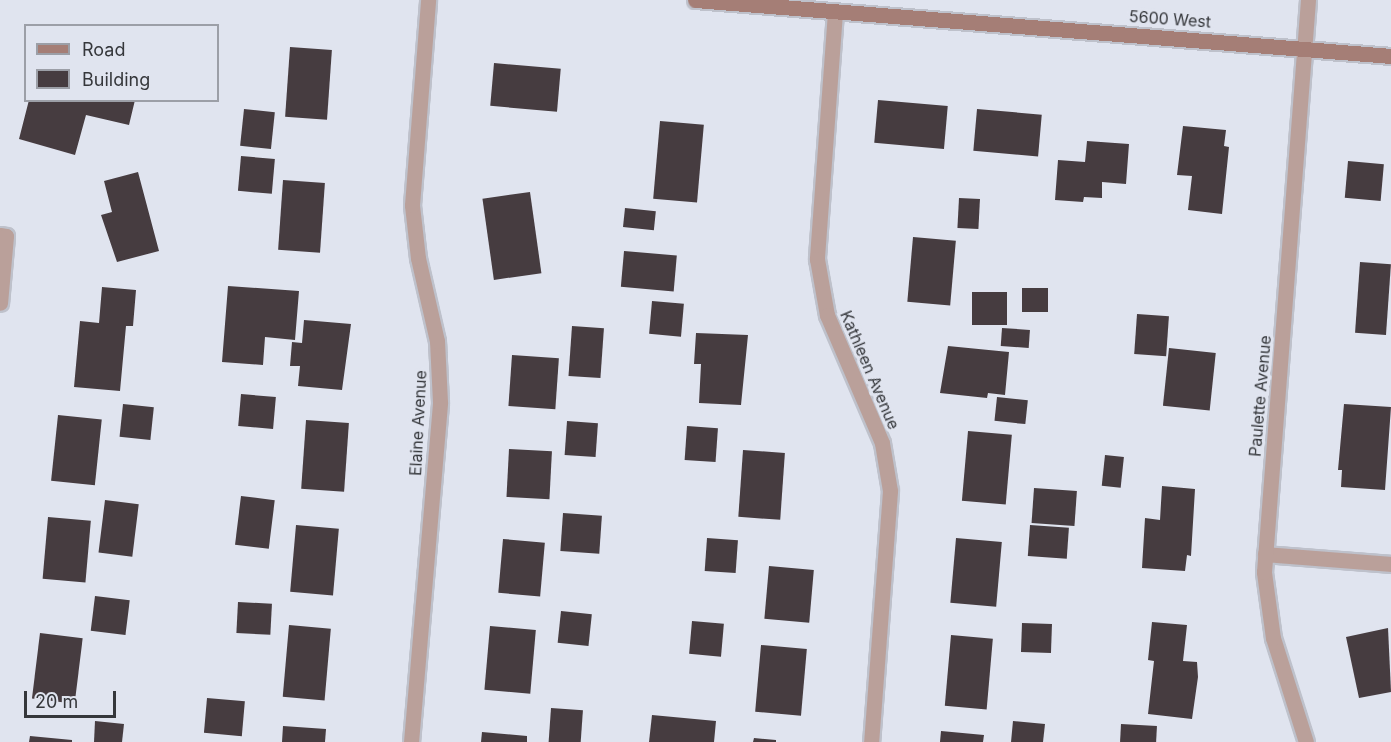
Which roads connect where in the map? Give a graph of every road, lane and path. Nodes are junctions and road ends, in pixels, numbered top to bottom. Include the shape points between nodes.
1 (428, 0) edge
2 (695, 0) edge
3 (1308, 0) edge
4 (836, 12) junction
5 (1305, 48) junction
6 (1391, 56) edge
7 (3, 236) edge
8 (0, 303) edge
9 (1265, 554) junction
10 (1391, 564) edge
11 (411, 742) edge
12 (872, 742) edge
13 (1306, 742) edge

1 - 11 street, Elaine Avenue via 412,205 418,258 437,341 440,402
2 - 4 main road, 5600 West
3 - 5 street, Paulette Avenue
4 - 5 main road, 5600 West
4 - 12 street, Kathleen Avenue via 818,259 827,315 882,443 890,491
5 - 6 main road, 5600 West
5 - 9 street, Paulette Avenue
7 - 8 street
9 - 10 street
9 - 13 street, Paulette Avenue via 1266,605

